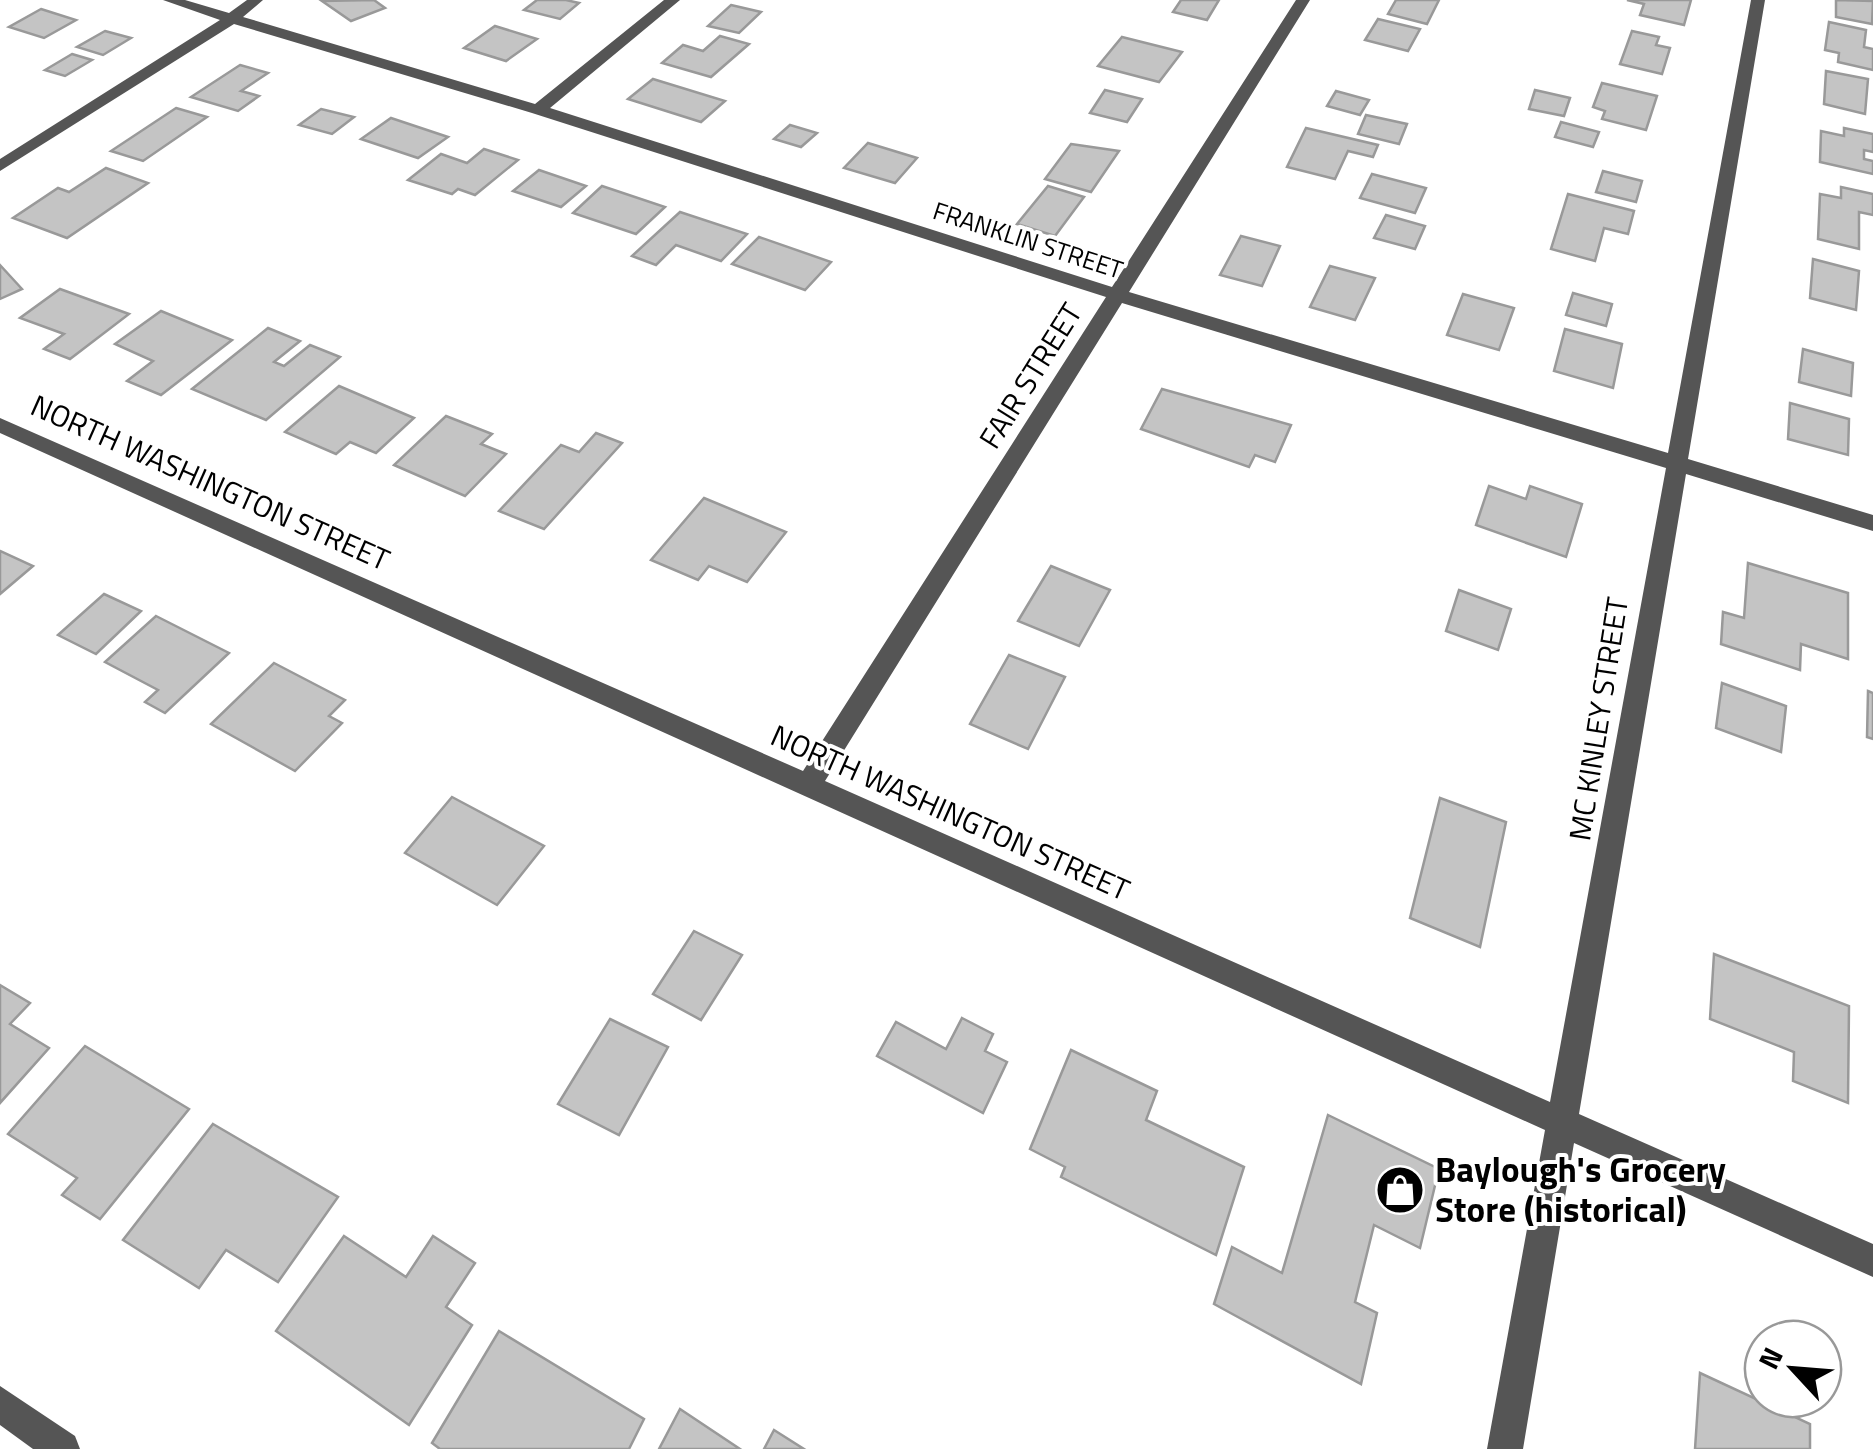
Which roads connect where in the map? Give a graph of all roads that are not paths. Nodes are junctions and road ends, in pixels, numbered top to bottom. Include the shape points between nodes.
1 (170, 0) edge
2 (256, 0) edge
3 (672, 0) edge
4 (1303, 0) edge
5 (1758, 0) edge
6 (232, 17) junction
7 (538, 110) junction
8 (0, 166) edge
9 (1118, 295) junction
10 (0, 426) edge
11 (1675, 463) junction
12 (1873, 523) edge
13 (809, 784) junction
14 (1564, 1126) junction
15 (1873, 1261) edge
16 (0, 1403) edge
17 (62, 1449) edge
18 (1505, 1449) edge

1 - 6 street, FRANKLIN STREET
2 - 6 street
3 - 7 street
4 - 9 street, FAIR STREET
5 - 11 street, MC KINLEY STREET
6 - 7 street, FRANKLIN STREET
6 - 8 street
7 - 9 street, FRANKLIN STREET
9 - 11 street, FRANKLIN STREET
9 - 13 street, FAIR STREET
10 - 13 street, NORTH WASHINGTON STREET
11 - 12 street, FRANKLIN STREET
11 - 14 street, MC KINLEY STREET
13 - 14 street, NORTH WASHINGTON STREET
14 - 15 street, NORTH WASHINGTON STREET
14 - 18 street, MC KINLEY STREET
16 - 17 street

